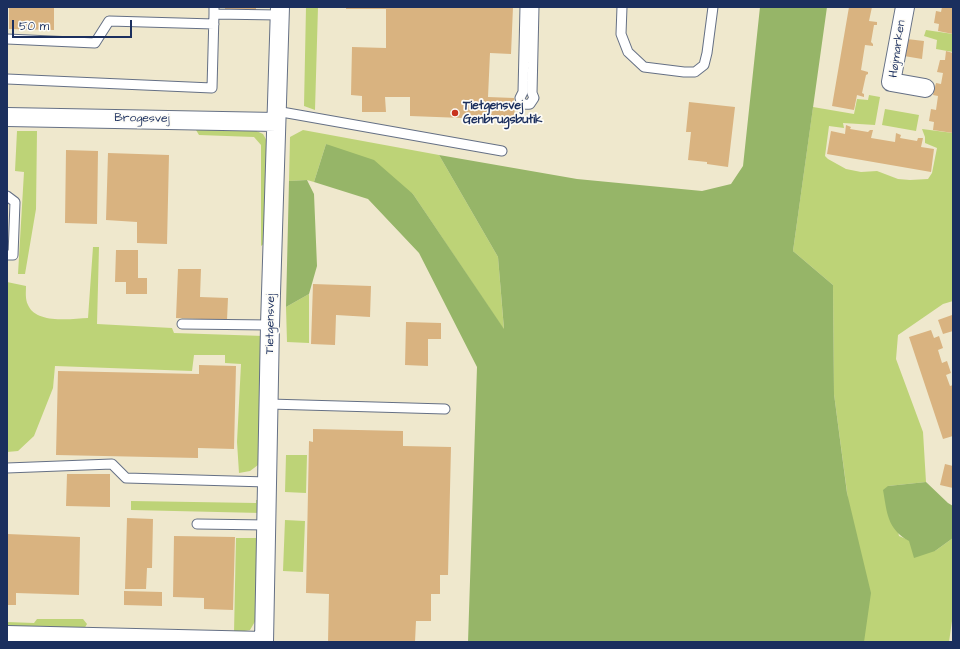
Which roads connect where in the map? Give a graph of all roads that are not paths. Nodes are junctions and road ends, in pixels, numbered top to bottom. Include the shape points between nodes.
1 (525, 7) edge
2 (534, 7) edge
3 (622, 7) edge
4 (713, 7) edge
5 (905, 7) edge
6 (214, 10) edge
7 (280, 11) edge
8 (214, 24) junction
9 (7, 39) edge
10 (7, 79) edge
11 (926, 88) dead end
12 (7, 117) edge
13 (276, 117) junction
14 (502, 151) dead end
15 (7, 196) edge
16 (7, 255) edge
17 (182, 324) dead end
18 (270, 325) junction
19 (269, 404) junction
20 (445, 409) dead end
21 (7, 468) edge
22 (267, 482) junction
23 (197, 524) dead end
24 (267, 525) junction
25 (7, 635) edge
26 (46, 639) edge
27 (264, 641) edge

1 - 2 lane via 523,92 520,98 526,105 534,98
3 - 4 lane via 621,34 628,52 644,67 684,72 695,72 704,65
5 - 11 street, Højmarken via 891,82
6 - 7 lane
6 - 8 lane
7 - 13 street, Tietgensvej
8 - 9 lane via 109,21 95,43
8 - 10 lane via 212,88
12 - 13 street, Brogesvej
13 - 14 lane
13 - 18 street, Tietgensvej
15 - 16 lane via 15,202 13,255
17 - 18 lane
18 - 19 street, Tietgensvej
19 - 20 lane
19 - 22 street, Tietgensvej
21 - 22 lane via 112,464 126,478
22 - 24 street, Tietgensvej
23 - 24 lane
24 - 27 street, Tietgensvej
25 - 26 street
26 - 27 street

